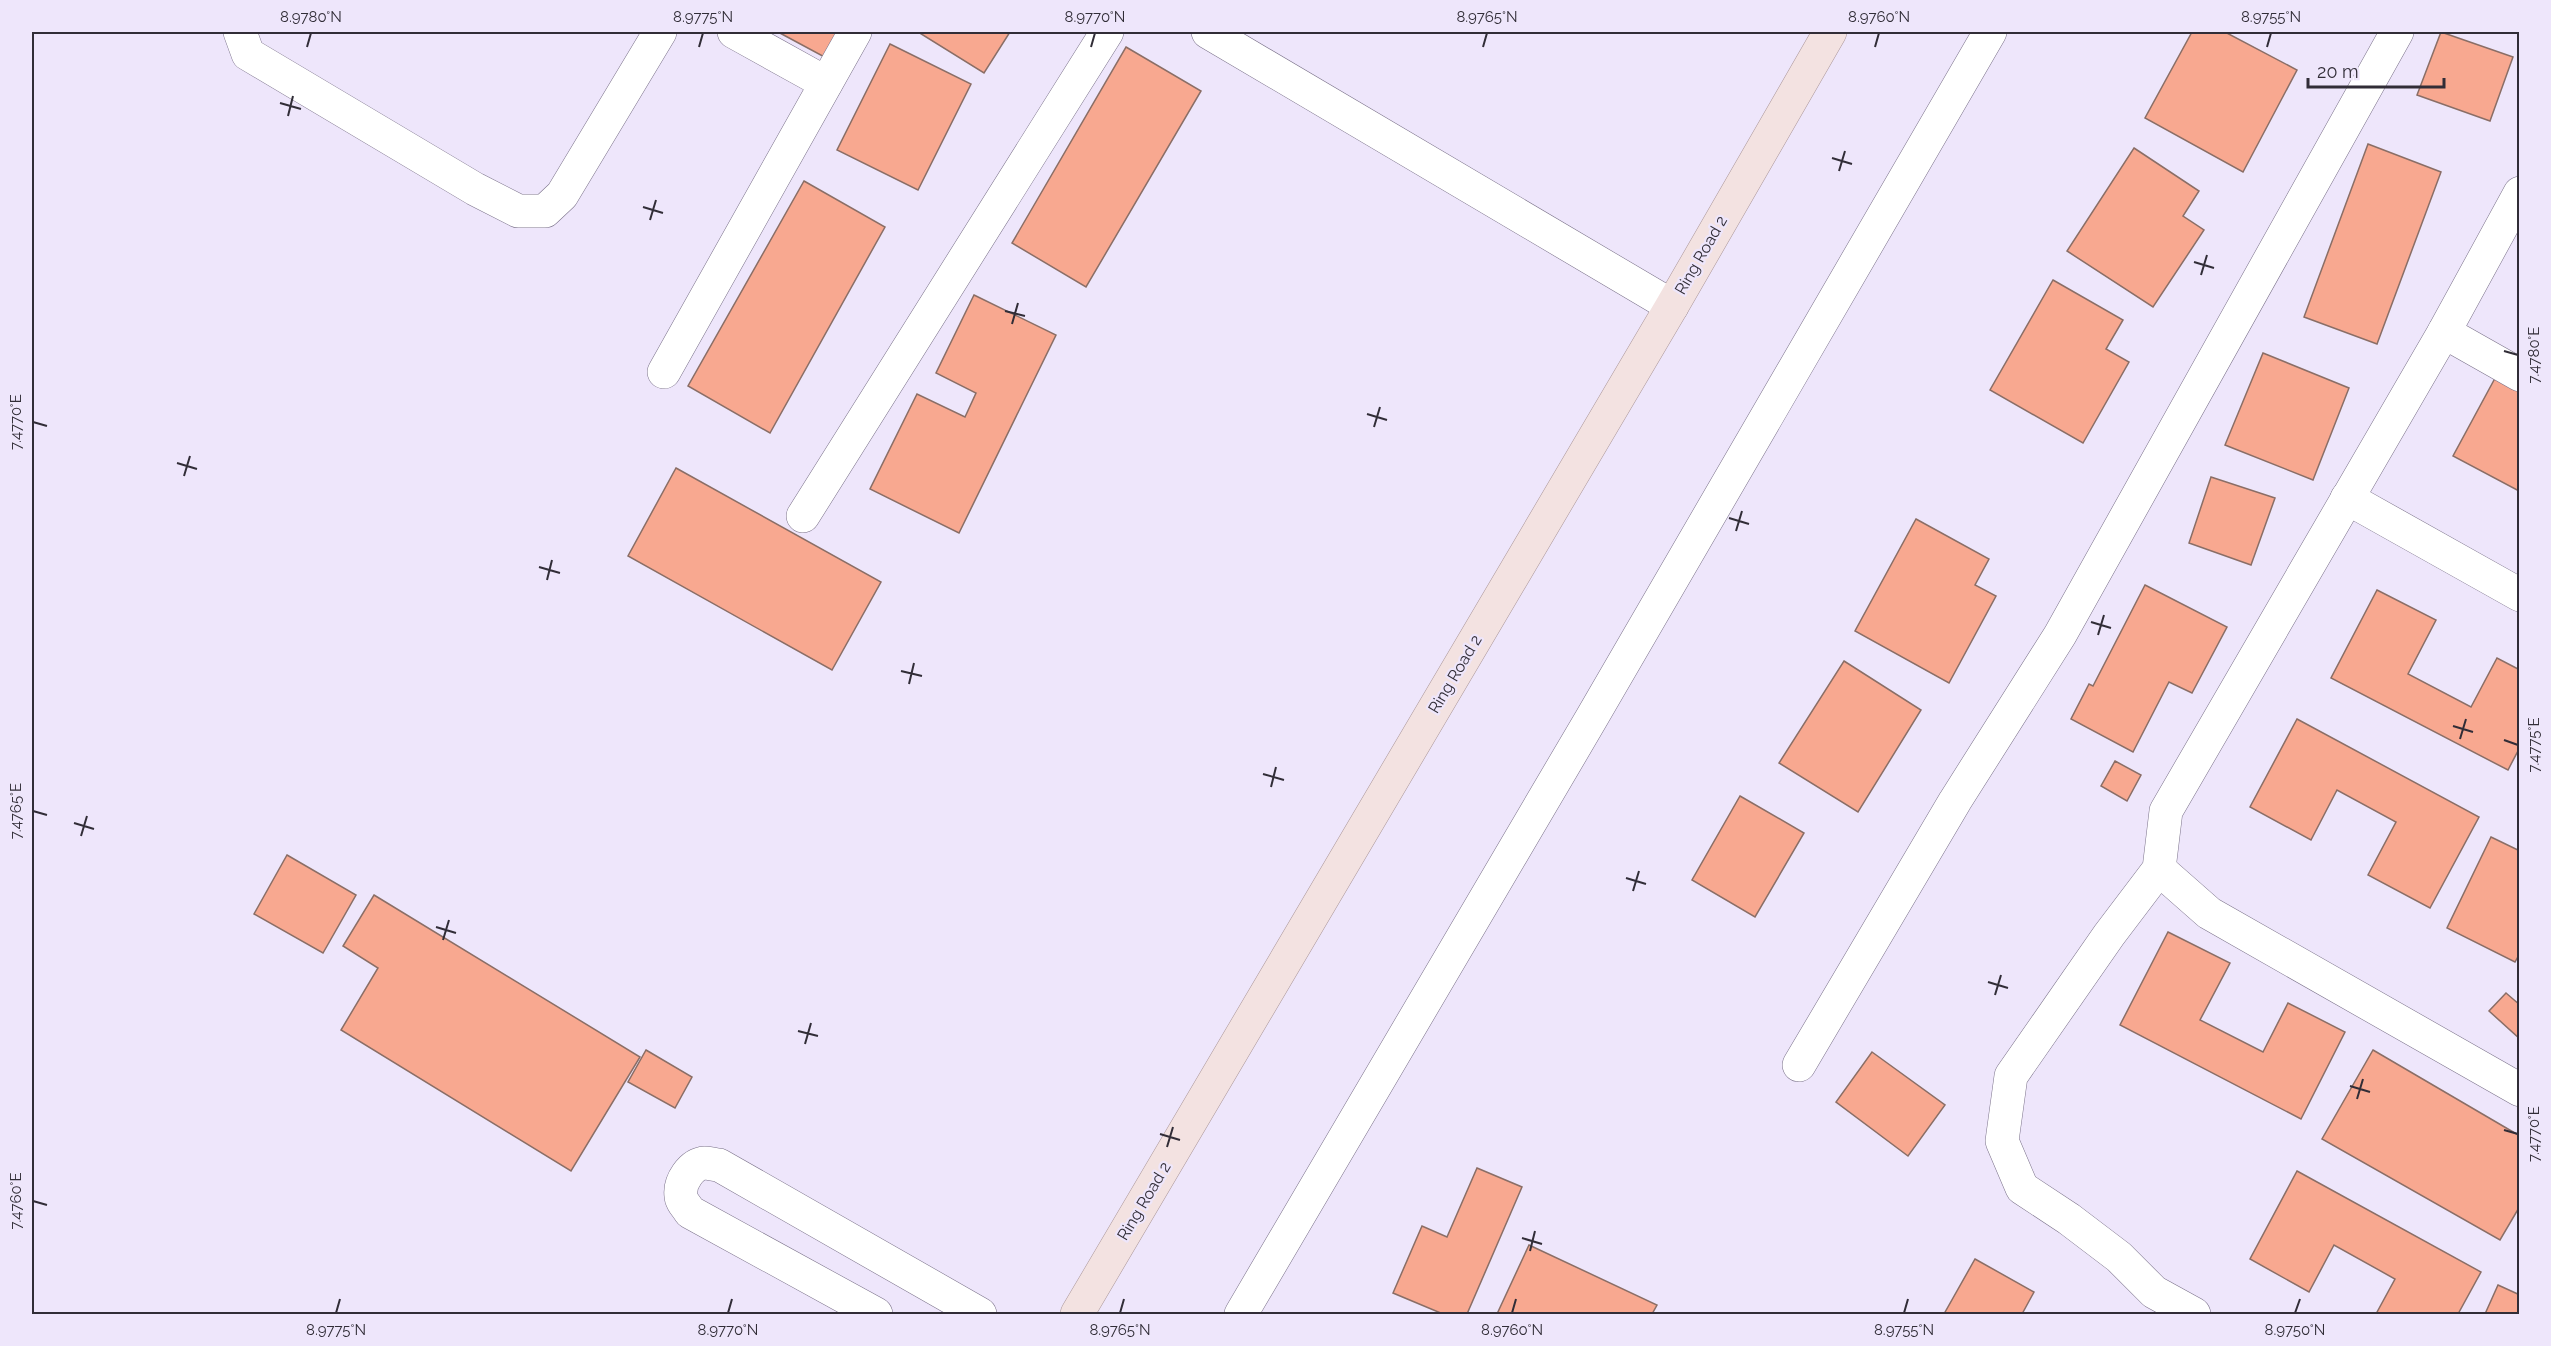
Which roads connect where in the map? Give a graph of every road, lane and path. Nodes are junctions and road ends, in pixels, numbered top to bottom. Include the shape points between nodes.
1 (240, 32) edge
2 (660, 32) edge
3 (734, 32) edge
4 (855, 32) edge
5 (1107, 32) edge
6 (1208, 32) edge
7 (1830, 32) edge
8 (1990, 32) edge
9 (2397, 32) edge
10 (826, 83) junction
11 (2520, 193) edge
12 (1672, 306) junction
13 (2444, 332) junction
14 (664, 372) dead end
15 (2520, 375) edge
16 (2348, 498) junction
17 (803, 516) dead end
18 (2520, 595) edge
19 (2159, 869) junction
20 (1799, 1065) dead end
21 (2520, 1090) edge
22 (876, 1314) edge
23 (980, 1314) edge
24 (1077, 1314) edge
25 (1241, 1314) edge
26 (2194, 1314) edge

1 - 2 street via 248,54 475,189 518,211 545,212 562,195
3 - 10 street
4 - 10 street
5 - 17 street
6 - 12 street
7 - 12 main road, Ring Road 2
8 - 25 street
9 - 20 street via 2060,635 1955,801
10 - 14 street
11 - 13 street
12 - 24 main road, Ring Road 2
13 - 15 street
13 - 16 street
16 - 18 street
16 - 19 street via 2166,811
19 - 21 street via 2209,913
19 - 26 street via 2011,1076 2002,1141 2022,1188 2119,1257 2154,1292
22 - 23 street via 690,1212 680,1198 686,1175 696,1165 720,1165

